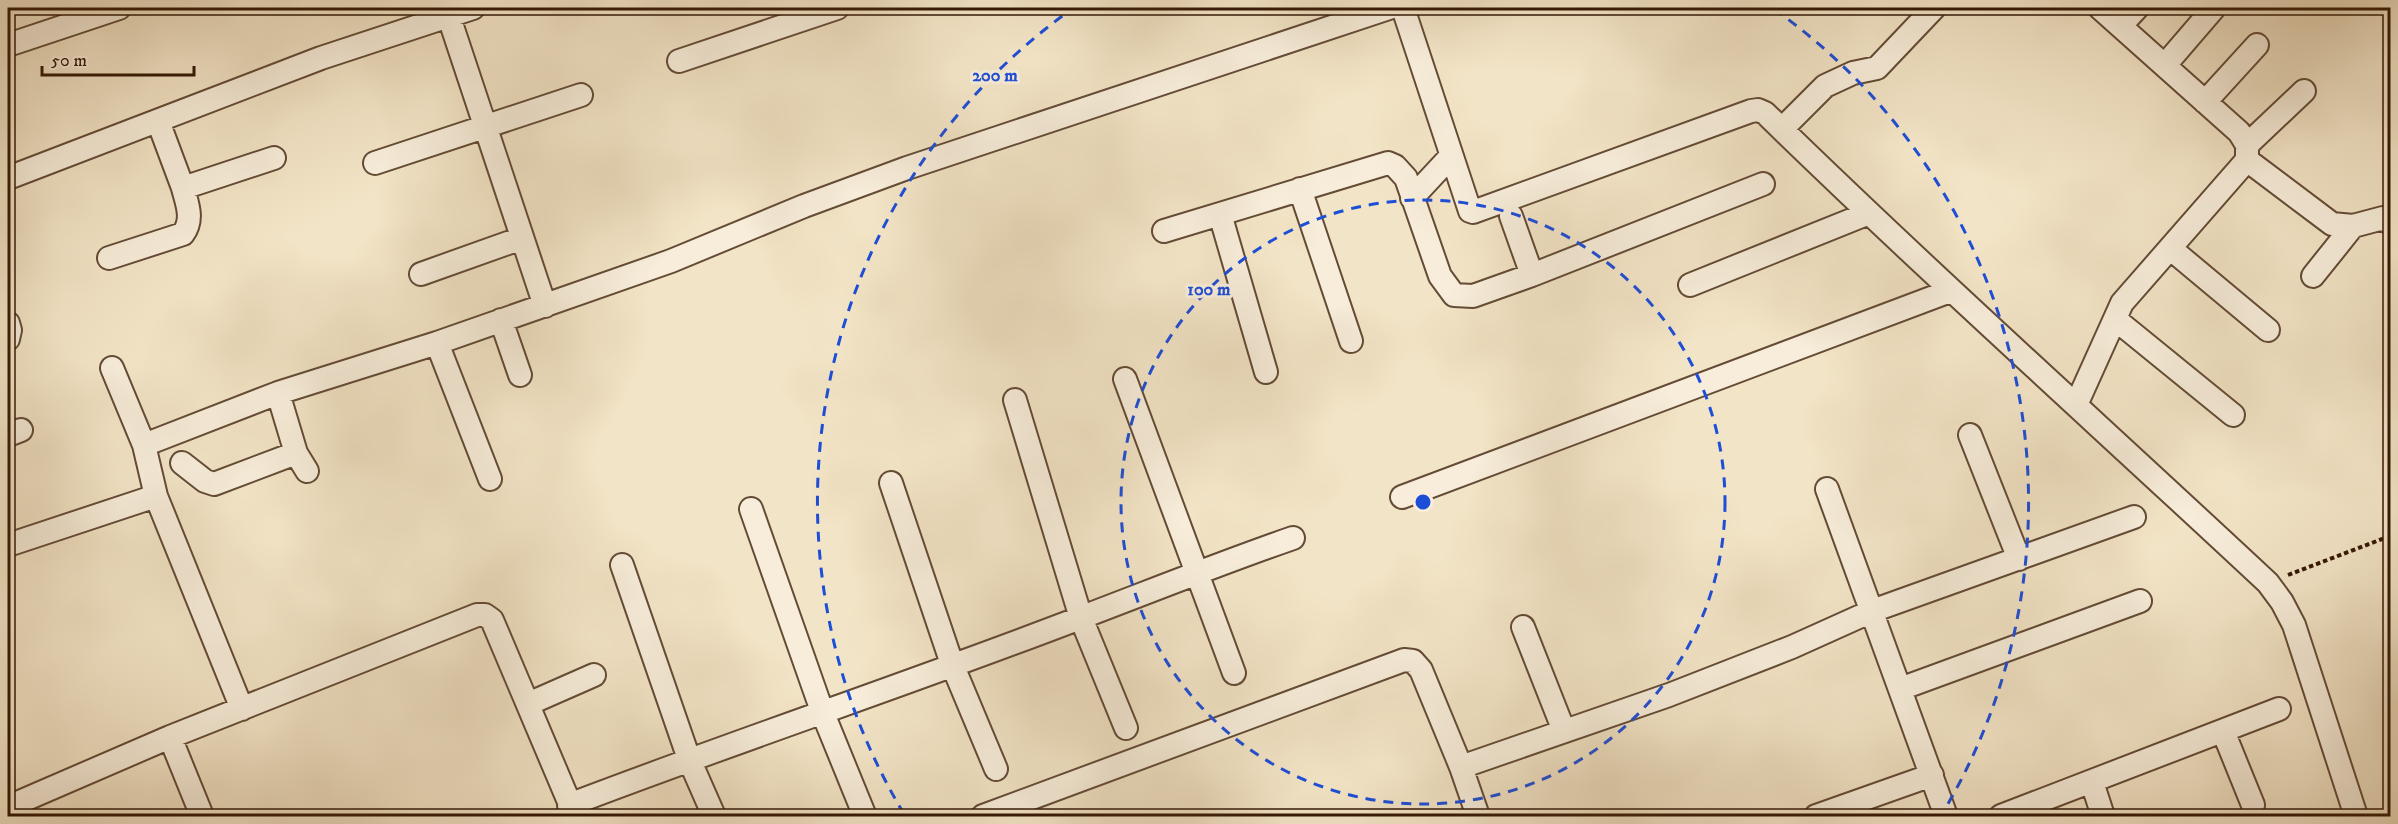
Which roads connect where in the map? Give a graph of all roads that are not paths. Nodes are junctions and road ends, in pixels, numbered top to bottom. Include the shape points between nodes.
1 (119, 8) edge
2 (473, 8) edge
3 (837, 8) edge
4 (1389, 8) edge
5 (1403, 8) edge
6 (1934, 8) edge
7 (2100, 8) edge
8 (2137, 8) edge
9 (2214, 8) edge
10 (447, 11) edge
11 (2121, 26) junction
12 (8, 45) edge
13 (2257, 45) dead end
14 (679, 60) dead end
15 (2165, 65) junction
16 (2304, 90) dead end
17 (580, 95) dead end
18 (2205, 102) junction
19 (158, 121) junction
20 (485, 128) junction
21 (1782, 129) junction
22 (2247, 152) junction
23 (1451, 156) junction
24 (274, 158) dead end
25 (375, 163) dead end
26 (8, 178) edge
27 (1763, 183) dead end
28 (183, 188) junction
29 (1300, 189) junction
30 (1412, 198) junction
31 (1869, 213) junction
32 (1220, 214) junction
33 (1511, 216) dead end
34 (2391, 223) edge
35 (2354, 226) junction
36 (1164, 231) dead end
37 (522, 238) junction
38 (2171, 249) junction
39 (109, 258) dead end
40 (421, 274) dead end
41 (1532, 275) junction
42 (2313, 276) dead end
43 (1690, 285) dead end
44 (1950, 291) junction
45 (546, 306) junction
46 (2115, 319) junction
47 (501, 320) junction
48 (8, 323) edge
49 (2268, 330) dead end
50 (8, 339) edge
51 (1351, 341) dead end
52 (437, 343) junction
53 (112, 368) dead end
54 (1266, 372) dead end
55 (520, 375) dead end
56 (1125, 379) dead end
57 (278, 393) junction
58 (1015, 400) dead end
59 (2076, 405) junction
60 (2233, 415) dead end
61 (1970, 435) dead end
62 (144, 444) junction
63 (182, 463) dead end
64 (490, 479) dead end
65 (891, 483) dead end
66 (1827, 489) dead end
67 (156, 495) junction
68 (1402, 497) dead end
69 (751, 509) dead end
70 (2133, 517) dead end
71 (1293, 538) dead end
72 (8, 545) edge
73 (2019, 559) junction
74 (622, 565) dead end
75 (1195, 572) junction
76 (2140, 601) dead end
77 (1872, 611) junction
78 (1081, 618) junction
79 (1523, 627) dead end
80 (952, 664) junction
81 (1234, 673) dead end
82 (594, 675) dead end
83 (1900, 689) junction
84 (528, 704) junction
85 (242, 709) junction
86 (2278, 709) dead end
87 (822, 711) junction
88 (1126, 728) dead end
89 (1564, 731) junction
90 (2223, 731) junction
91 (170, 737) junction
92 (689, 759) junction
93 (1461, 767) junction
94 (996, 769) dead end
95 (1932, 775) junction
96 (2092, 782) junction
97 (2253, 805) dead end
98 (8, 807) edge
99 (572, 811) edge
100 (864, 814) dead end
101 (202, 816) edge
102 (714, 816) edge
103 (984, 816) edge
104 (1478, 816) edge
105 (1816, 816) edge
106 (1946, 816) edge
107 (2001, 816) edge
108 (2103, 816) edge
109 (2356, 816) edge

1 - 12 street
2 - 10 street
3 - 14 street
4 - 45 street via 907,168
5 - 23 street
6 - 21 street via 1877,68 1825,86
7 - 11 street
8 - 11 street
9 - 15 street
10 - 19 street
10 - 20 street
11 - 15 street
13 - 18 street
15 - 18 street
16 - 22 street
17 - 20 street
18 - 22 street via 2238,132
19 - 26 street
19 - 28 street
20 - 25 street
20 - 37 street
21 - 23 street via 1765,113 1751,111 1473,212 1468,208
21 - 31 street
22 - 35 street via 2332,224
22 - 38 street
23 - 30 street
24 - 28 street
27 - 41 street
28 - 39 street via 190,213 189,226 183,234
29 - 30 street via 1388,163 1406,178
29 - 32 street
29 - 51 street
30 - 41 street via 1440,276 1454,295 1473,296
31 - 43 street
31 - 44 street
32 - 36 street
32 - 54 street
33 - 41 street
34 - 35 street via 2377,218
35 - 42 street
37 - 40 street
37 - 45 street
38 - 46 street via 2122,303
38 - 49 street
44 - 59 street
44 - 68 street
45 - 47 street
46 - 59 street
46 - 60 street
47 - 52 street
47 - 55 street
48 - 50 street
52 - 57 street
52 - 64 street
53 - 62 street
56 - 75 street
57 - 62 street
57 - 63 street via 302,462 214,484
58 - 78 street
59 - 109 street via 2268,583 2282,602 2294,625
61 - 73 street
62 - 67 street
65 - 80 street
66 - 77 street
67 - 72 street
67 - 85 street
69 - 87 street
70 - 73 street
71 - 75 street
73 - 77 street
74 - 92 street
75 - 78 street
75 - 81 street
76 - 83 street
77 - 83 street
77 - 89 street via 1670,695
78 - 80 street
78 - 88 street
79 - 89 street
80 - 87 street
80 - 94 street
82 - 84 street
83 - 95 street
84 - 85 street via 492,620 477,615
84 - 99 street
85 - 91 street
86 - 90 street
87 - 92 street
87 - 100 street
89 - 93 street
90 - 96 street
90 - 97 street
91 - 98 street
91 - 101 street
92 - 99 street
92 - 102 street
93 - 103 street via 1421,670 1413,661 1404,660
93 - 104 street
95 - 105 street
95 - 106 street
96 - 107 street
96 - 108 street

